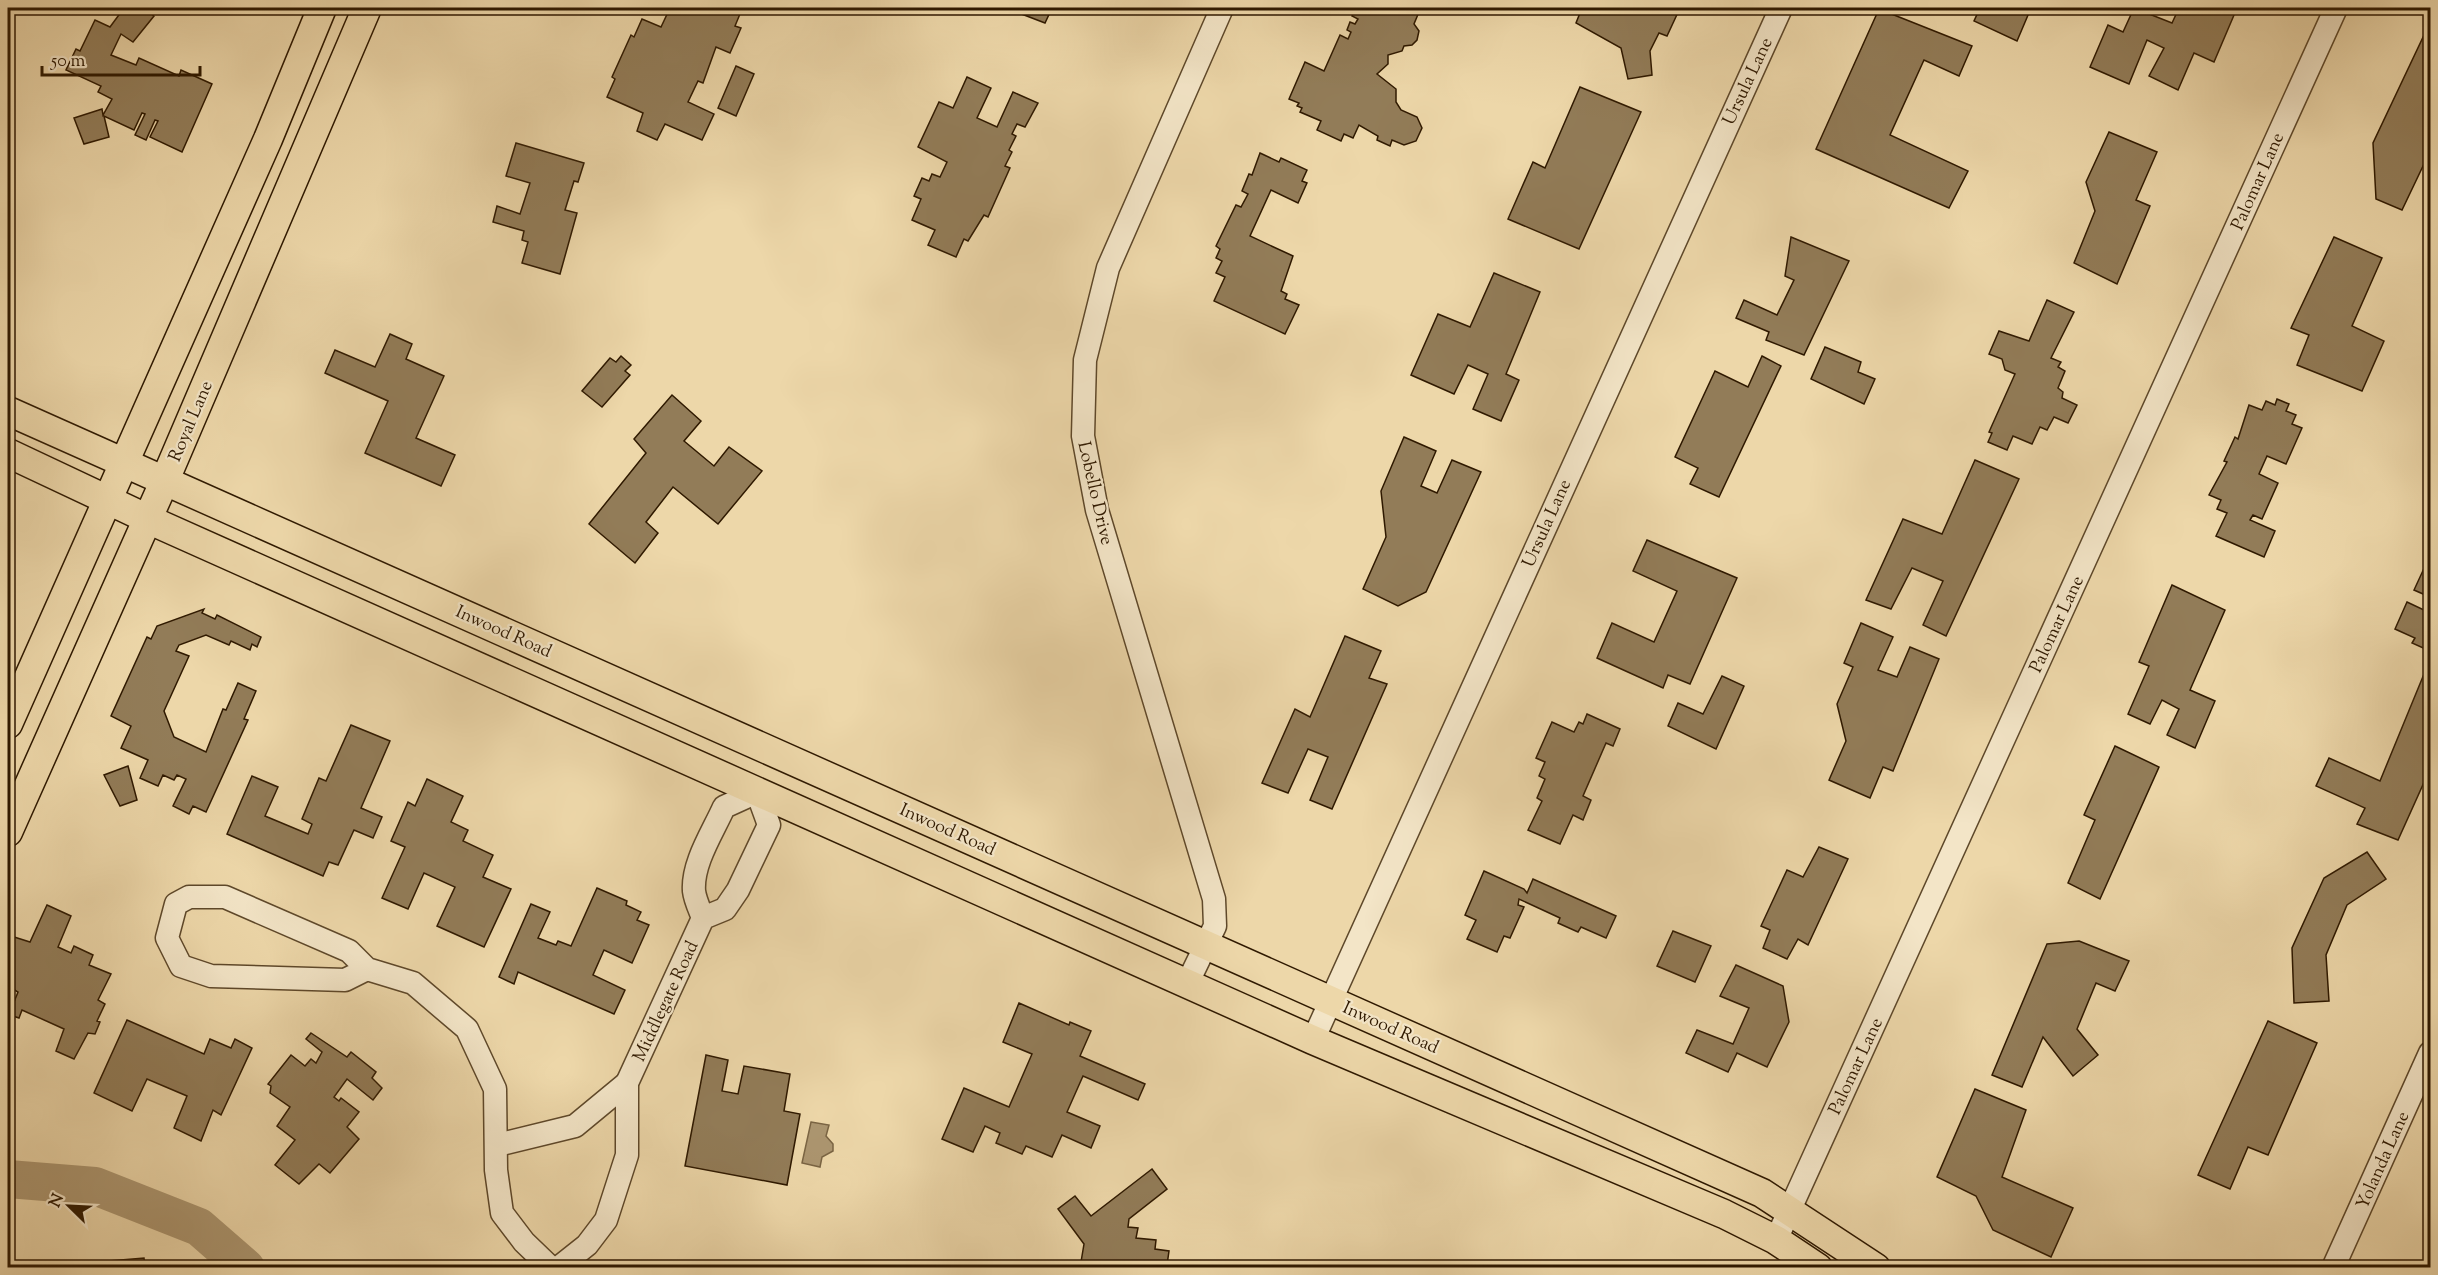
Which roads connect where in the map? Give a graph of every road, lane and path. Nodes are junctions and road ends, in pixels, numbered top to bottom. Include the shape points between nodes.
1 (322, 8) edge
2 (1222, 8) edge
3 (1780, 8) edge
4 (2336, 8) edge
5 (358, 10) edge
6 (8, 411) edge
7 (8, 453) edge
8 (126, 461) junction
9 (165, 480) junction
10 (108, 500) junction
11 (147, 519) junction
12 (8, 724) edge
13 (774, 751) junction
14 (757, 792) junction
15 (8, 832) edge
16 (703, 918) junction
17 (1206, 944) junction
18 (367, 969) junction
19 (1186, 984) junction
20 (1332, 1000) junction
21 (1313, 1040) junction
22 (2430, 1053) edge
23 (627, 1083) junction
24 (497, 1145) junction
25 (1790, 1209) junction
26 (1776, 1240) junction
27 (551, 1268) edge
28 (558, 1268) edge
29 (1818, 1268) edge
30 (1876, 1268) edge
31 (2333, 1268) edge

1 - 8 main road
2 - 17 street, Lobello Drive via 1108,268 1085,360 1083,436 1097,510 1209,876 1215,926
3 - 20 street, Ursula Lane
4 - 25 street, Palomar Lane
5 - 9 main road, Royal Lane
6 - 8 main road, Inwood Road
7 - 10 main road
8 - 9 main road, Inwood Road
8 - 10 main road
9 - 11 main road, Royal Lane
9 - 13 main road, Inwood Road
10 - 11 main road
10 - 12 main road
11 - 14 main road
11 - 15 main road, Royal Lane
13 - 14 main road
13 - 17 main road, Inwood Road
14 - 16 street, Middlegate Road via 769,825 725,909
14 - 16 street, Middlegate Road via 724,807 701,858 694,893
14 - 19 main road
16 - 23 street, Middlegate Road
17 - 19 street, Lobello Drive
17 - 20 main road, Inwood Road
18 - 18 street via 349,951 225,897 189,897 176,904 166,938 182,966 211,976 345,980
18 - 24 street via 412,983 467,1029 495,1089
19 - 21 main road
20 - 21 street, Ursula Lane
20 - 25 main road, Inwood Road
21 - 26 main road via 1724,1214
22 - 31 street, Yolanda Lane
23 - 24 street, Middlegate Road via 575,1126
23 - 28 street, Middlegate Road via 627,1155 619,1188 606,1220 587,1245
24 - 27 street via 502,1213
25 - 26 street, Palomar Lane
25 - 30 main road, Inwood Road
26 - 29 main road

